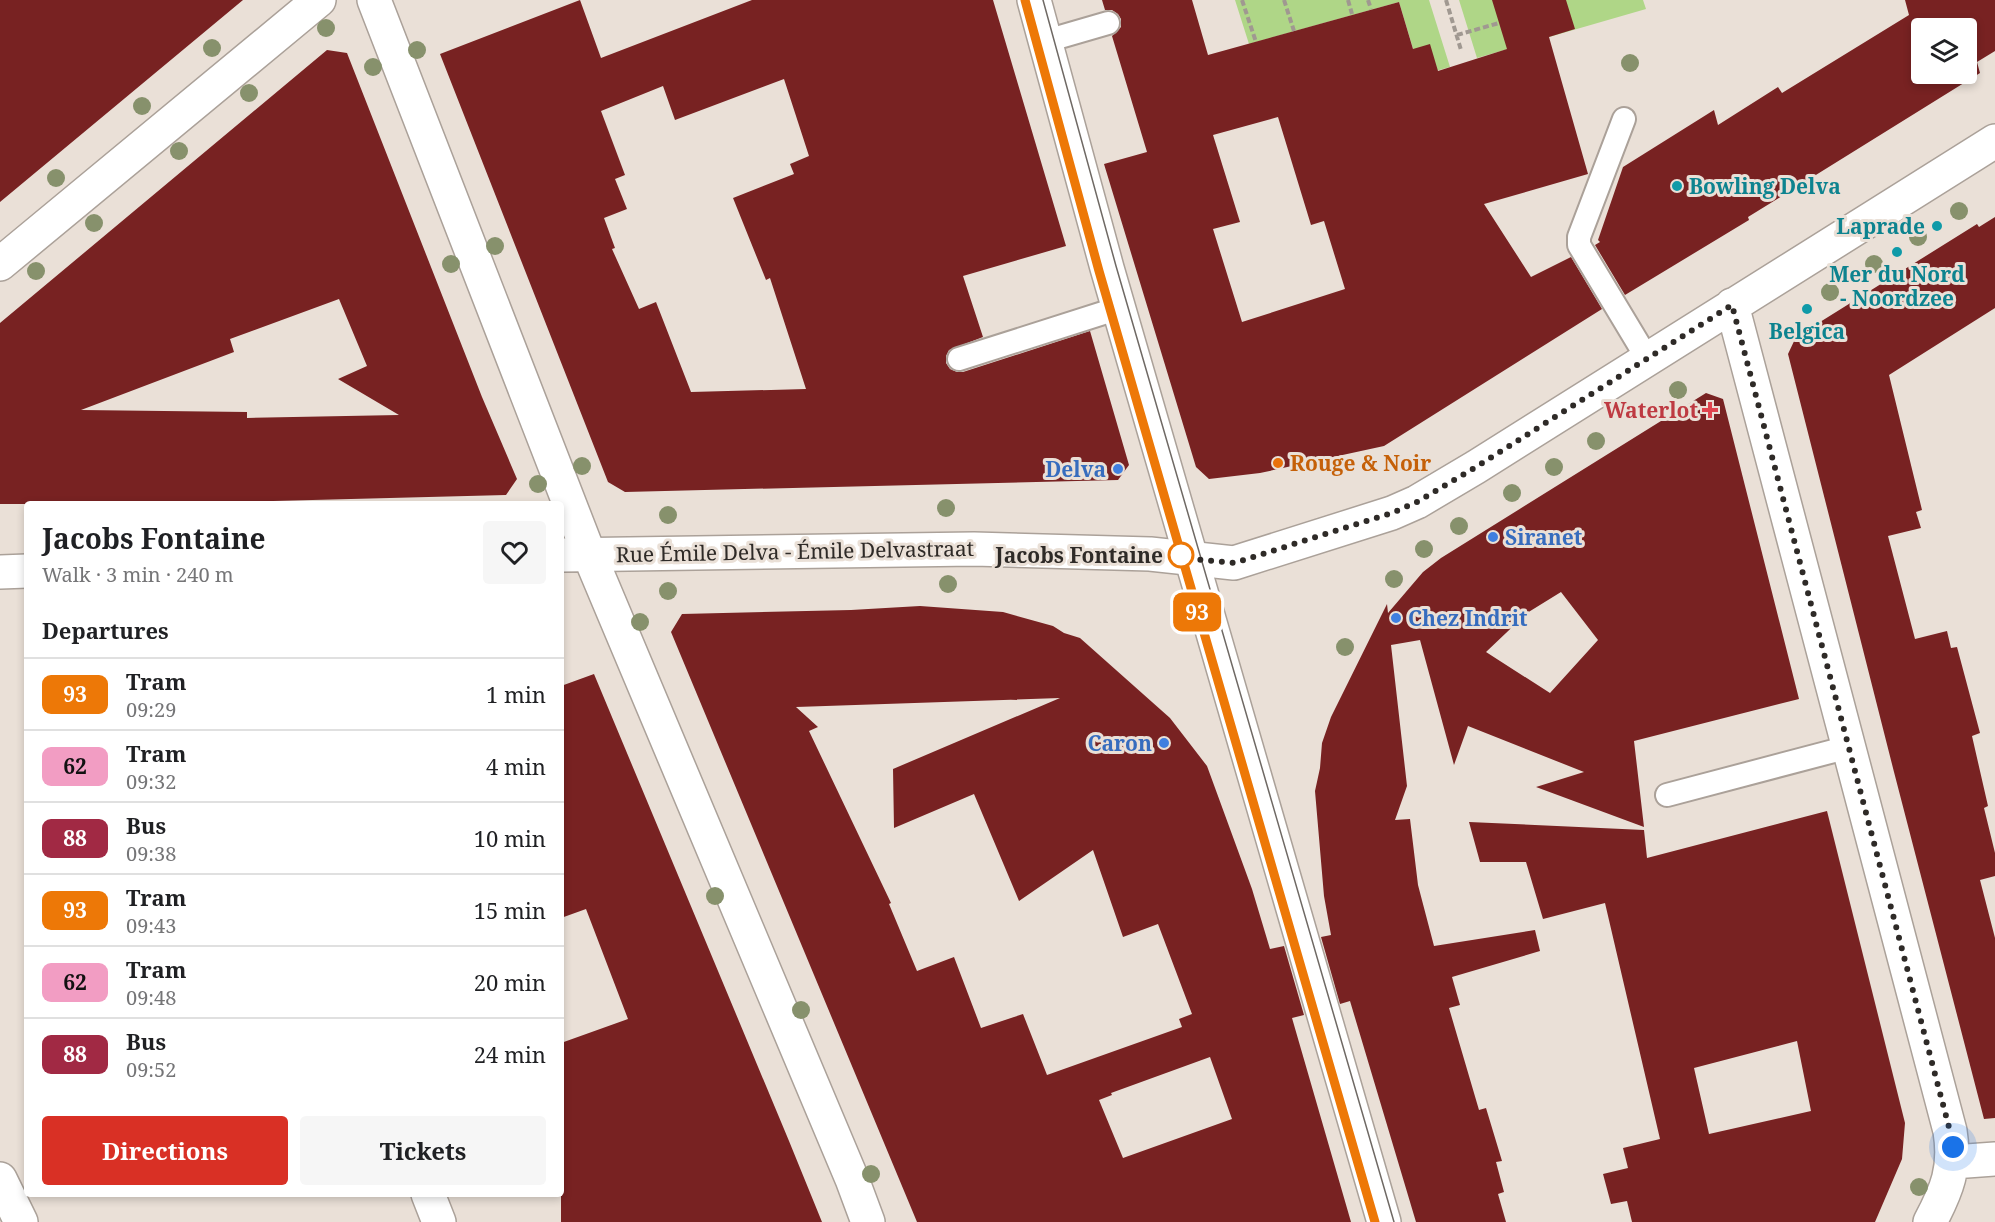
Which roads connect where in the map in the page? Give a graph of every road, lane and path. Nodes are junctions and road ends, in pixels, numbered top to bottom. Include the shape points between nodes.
1 (319, 0) edge
2 (374, 0) edge
3 (1034, 0) edge
4 (1242, 0) edge
5 (1284, 0) edge
6 (1348, 0) edge
7 (1368, 0) edge
8 (1446, 0) edge
9 (1371, 9) dead end
10 (1353, 14) dead end
11 (1108, 23) dead end
12 (1499, 23) dead end
13 (1294, 31) dead end
14 (1457, 35) junction
15 (1046, 41) junction
16 (1256, 42) dead end
17 (1461, 50) dead end
18 (1624, 119) dead end
19 (1995, 141) edge
20 (0, 264) edge
21 (1732, 305) junction
22 (1119, 308) junction
23 (1647, 358) junction
24 (959, 359) dead end
25 (556, 501) edge
26 (564, 524) edge
27 (575, 554) edge
28 (1191, 559) junction
29 (24, 571) edge
30 (0, 572) edge
31 (1849, 747) junction
32 (1667, 795) dead end
33 (1995, 1159) edge
34 (1953, 1162) junction
35 (0, 1179) edge
36 (429, 1197) edge
37 (21, 1222) edge
38 (439, 1222) edge
39 (868, 1222) edge
40 (1384, 1222) edge
41 (1930, 1222) edge

1 - 20 street
2 - 25 street
3 - 15 street
4 - 16 path
5 - 13 path
6 - 10 path
7 - 9 path
8 - 14 path
11 - 15 lane
12 - 14 path
14 - 17 path
15 - 22 street
18 - 23 lane via 1579,245
19 - 21 street, Rue Émile Delva - Émile Delvastraat
21 - 23 street, Rue Émile Delva - Émile Delvastraat
21 - 31 street
22 - 24 lane
22 - 28 street
23 - 28 street, Rue Émile Delva - Émile Delvastraat via 1417,502 1234,563
26 - 27 street
27 - 28 street, Rue Émile Delva - Émile Delvastraat via 974,549 1150,554
27 - 39 street
28 - 40 street
29 - 30 street
31 - 32 lane
31 - 34 street via 1950,1131
33 - 34 street
34 - 41 street
35 - 37 street
36 - 38 street

